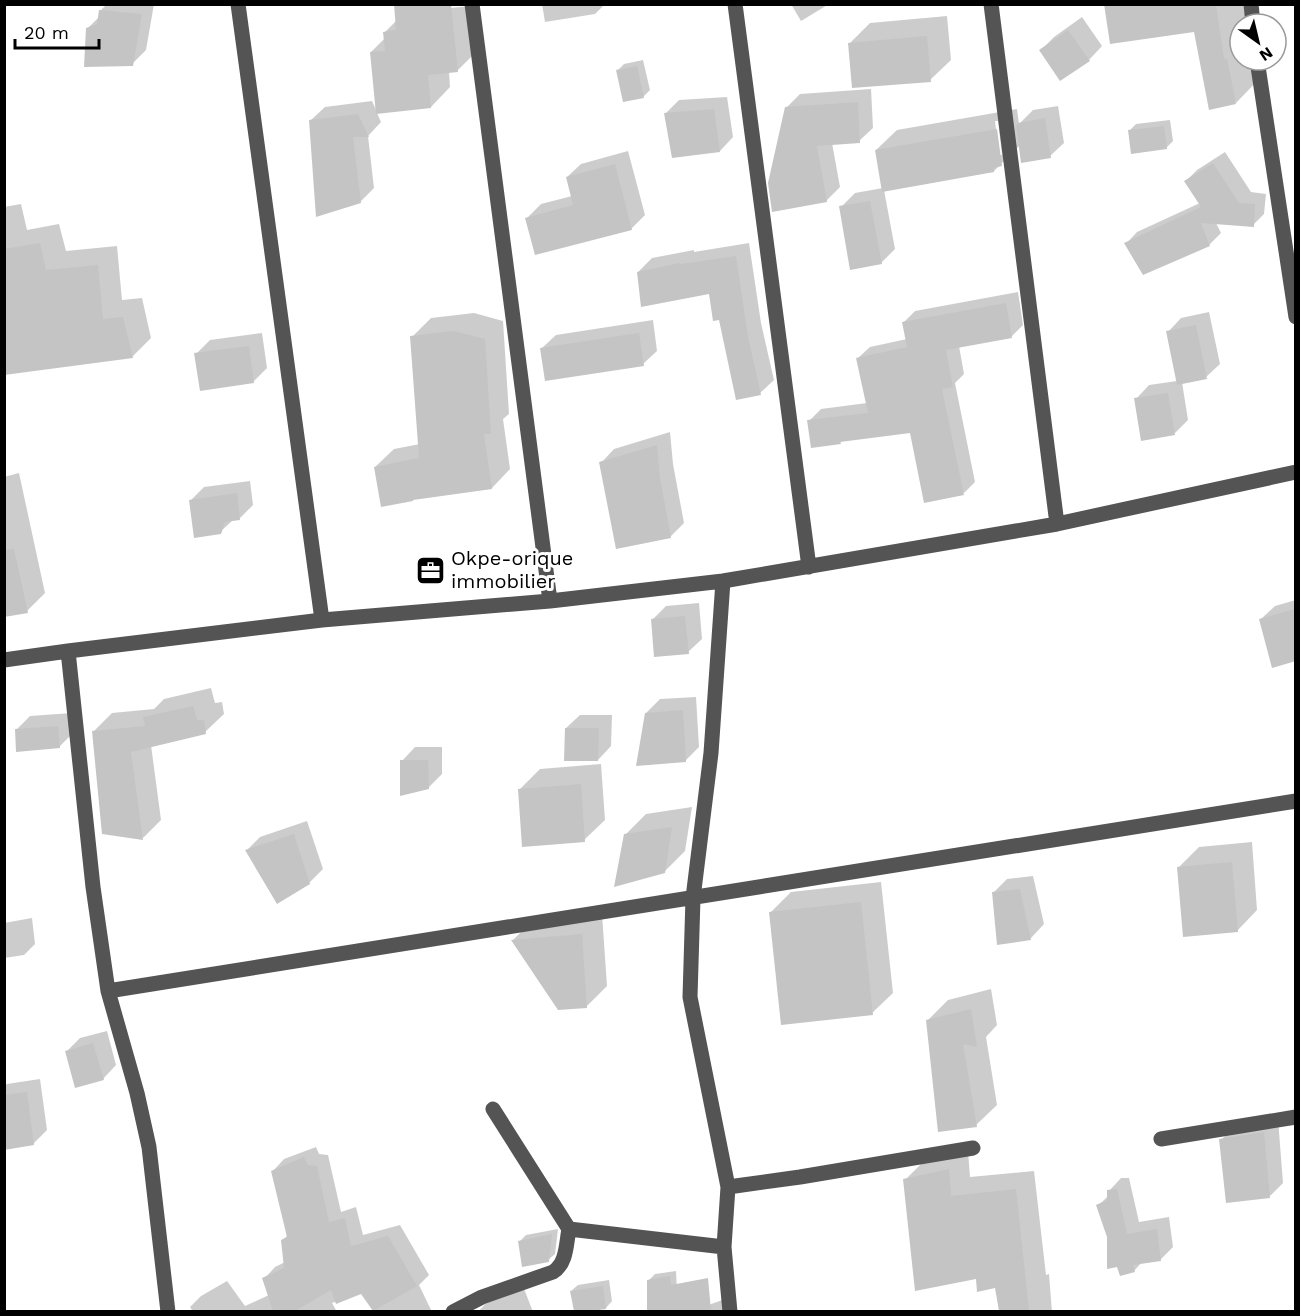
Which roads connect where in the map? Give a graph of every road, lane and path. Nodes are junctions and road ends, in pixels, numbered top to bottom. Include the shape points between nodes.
1 (238, 4) edge
2 (472, 4) edge
3 (735, 4) edge
4 (991, 4) edge
5 (1258, 72) edge
6 (1296, 317) edge
7 (1296, 472) edge
8 (1057, 524) junction
9 (809, 567) junction
10 (723, 581) junction
11 (550, 601) junction
12 (322, 620) junction
13 (68, 651) junction
14 (4, 660) edge
15 (1296, 801) edge
16 (693, 898) junction
17 (108, 991) junction
18 (493, 1109) dead end
19 (1296, 1117) edge
20 (1161, 1139) dead end
21 (973, 1148) dead end
22 (728, 1187) junction
23 (569, 1229) junction
24 (724, 1247) junction
25 (168, 1311) edge
26 (453, 1311) edge
27 (730, 1311) edge

1 - 12 street
2 - 11 street
3 - 9 street
4 - 8 street
5 - 6 street
7 - 8 street
8 - 9 street
9 - 10 street
10 - 11 street
10 - 16 street via 711,753
11 - 12 street
12 - 13 street
13 - 14 street
13 - 17 street
15 - 16 street
16 - 17 street
16 - 22 street via 690,997
17 - 25 street via 148,1147
18 - 23 street
19 - 20 street
21 - 22 street
22 - 24 street
23 - 24 street
23 - 26 street via 559,1269
24 - 27 street

